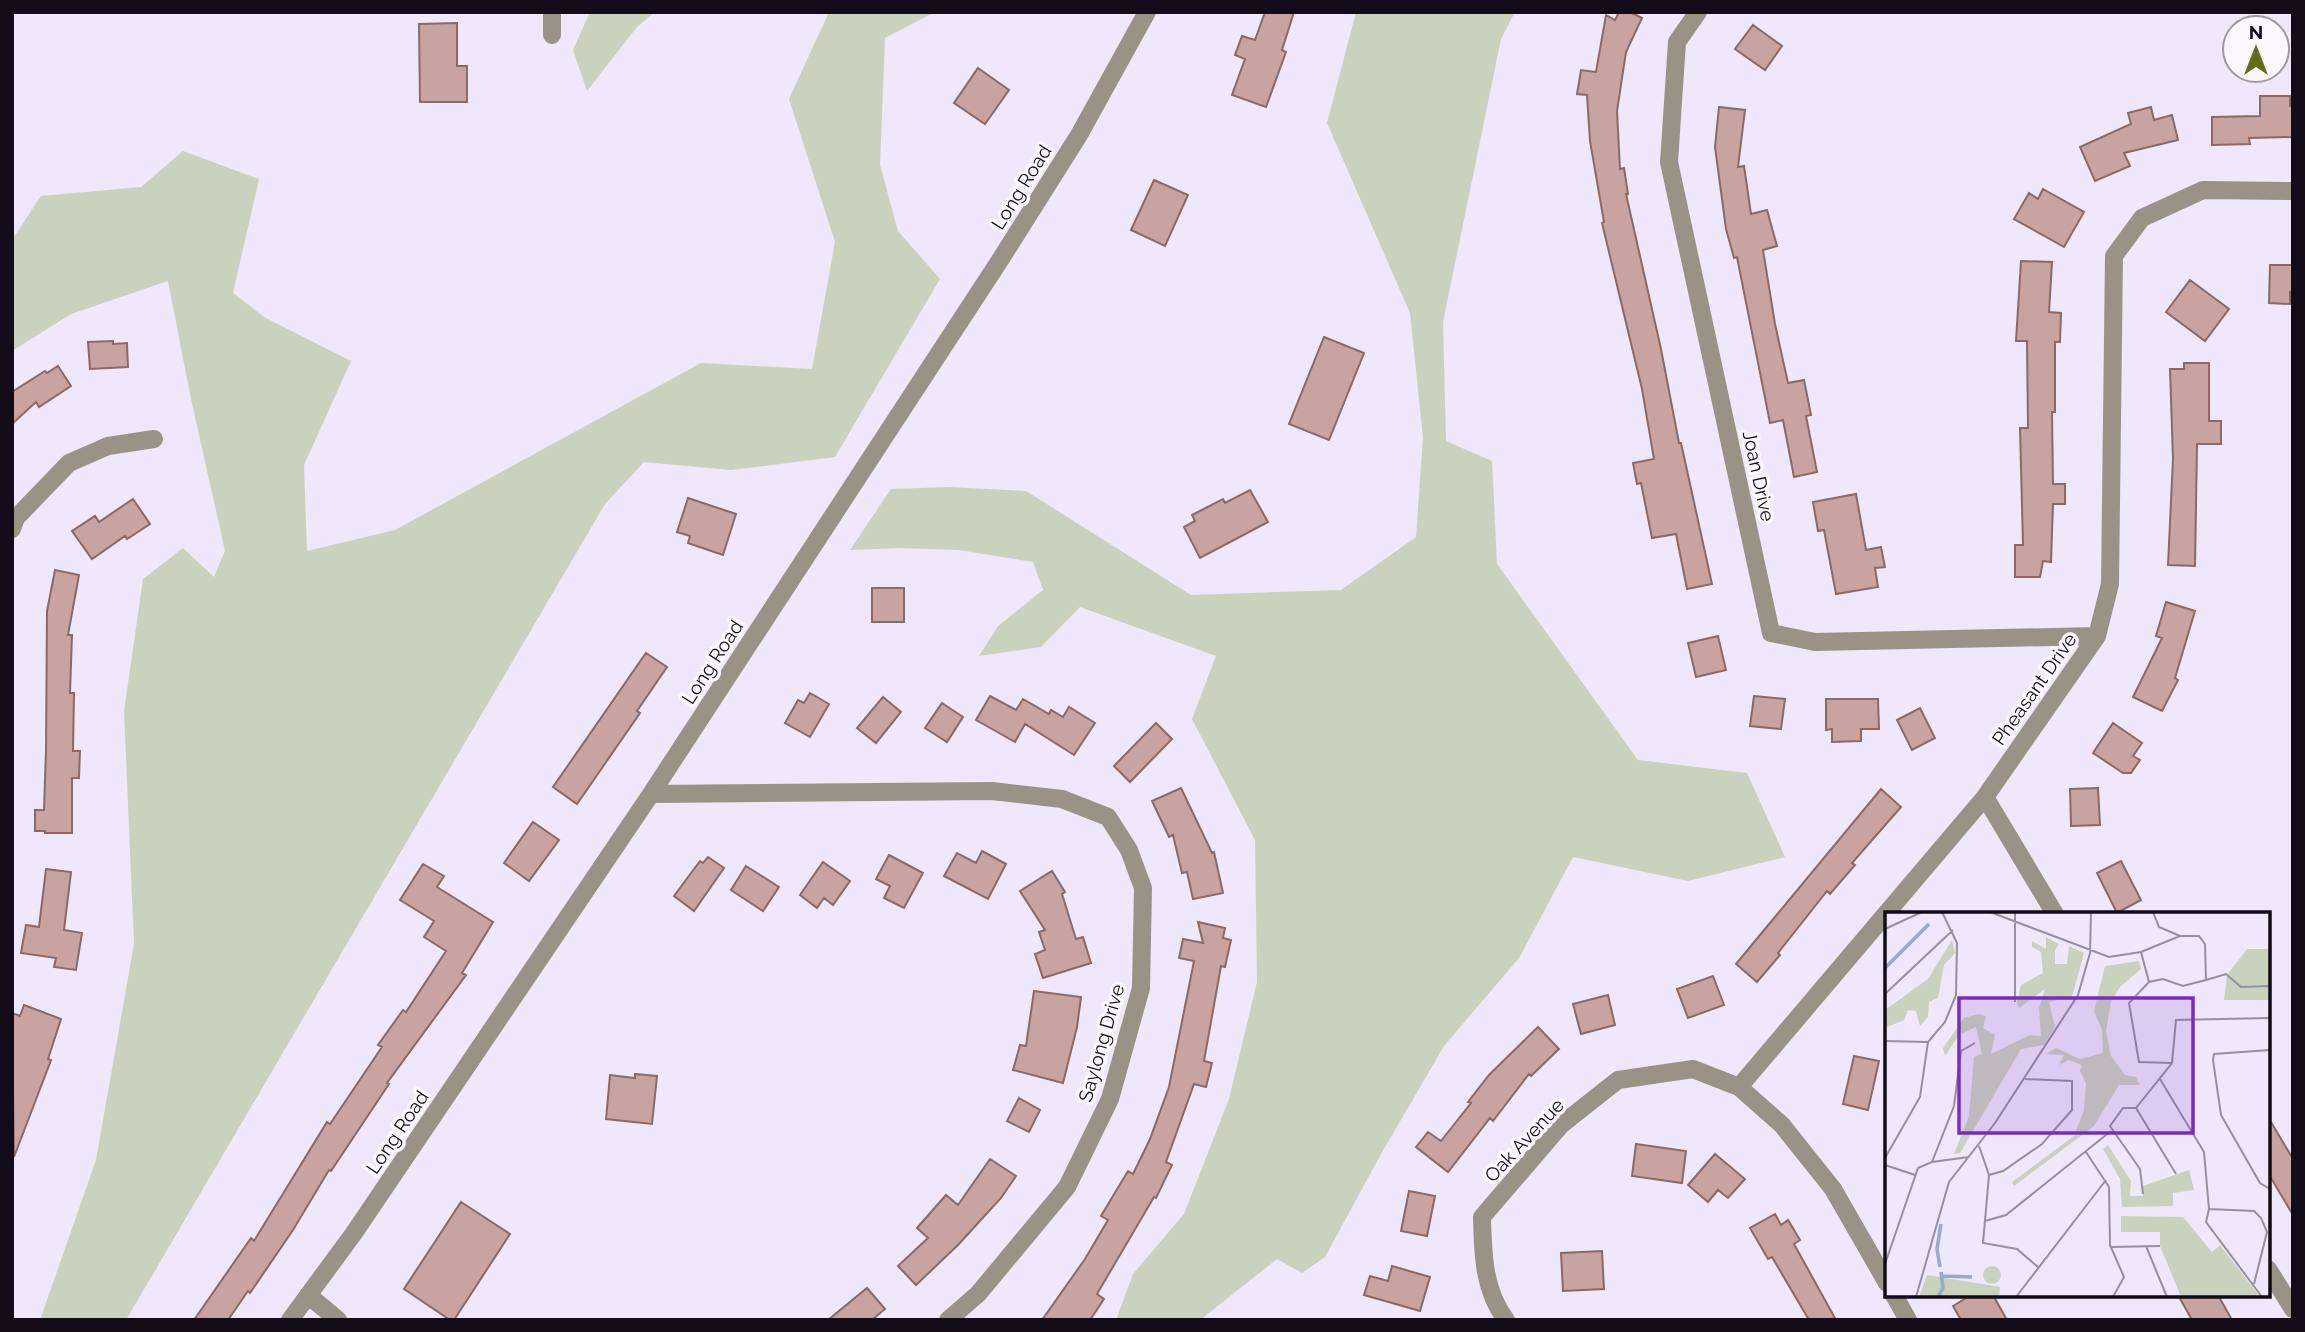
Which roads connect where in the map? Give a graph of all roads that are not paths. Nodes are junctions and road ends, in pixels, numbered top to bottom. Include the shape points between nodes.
1 (552, 12) edge
2 (1147, 12) edge
3 (1698, 12) edge
4 (552, 35) dead end
5 (2293, 191) edge
6 (154, 439) dead end
7 (12, 529) edge
8 (2097, 636) junction
9 (651, 794) junction
10 (1985, 797) junction
11 (1887, 912) edge
12 (2054, 912) edge
13 (1885, 915) edge
14 (1739, 1087) junction
15 (2270, 1272) edge
16 (1885, 1280) edge
17 (308, 1295) junction
18 (1895, 1297) edge
19 (2293, 1309) edge
20 (1499, 1317) edge
21 (290, 1320) edge
22 (338, 1320) edge
23 (948, 1320) edge
24 (1908, 1320) edge

1 - 4 street
2 - 9 street, Long Road via 1079,135 1002,257
3 - 8 street, Joan Drive via 1677,41 1669,162 1771,633 1815,642
5 - 8 street, Pheasant Drive via 2203,190 2143,218 2114,256 2110,584
6 - 7 street via 108,446 69,463 16,518
8 - 10 street, Pheasant Drive
9 - 17 street, Long Road
9 - 23 street, Saylong Drive via 992,791 1050,797 1108,817 1129,850 1143,888 1141,988 1110,1099 1067,1187 978,1294
10 - 11 street, Pheasant Drive
10 - 12 street
13 - 14 street, Pheasant Drive
14 - 16 street via 1782,1125 1833,1189
14 - 20 street, Oak Avenue via 1693,1069 1618,1080 1561,1125 1482,1216 1483,1266
15 - 19 street
17 - 21 street, Long Road
17 - 22 street
18 - 24 street

